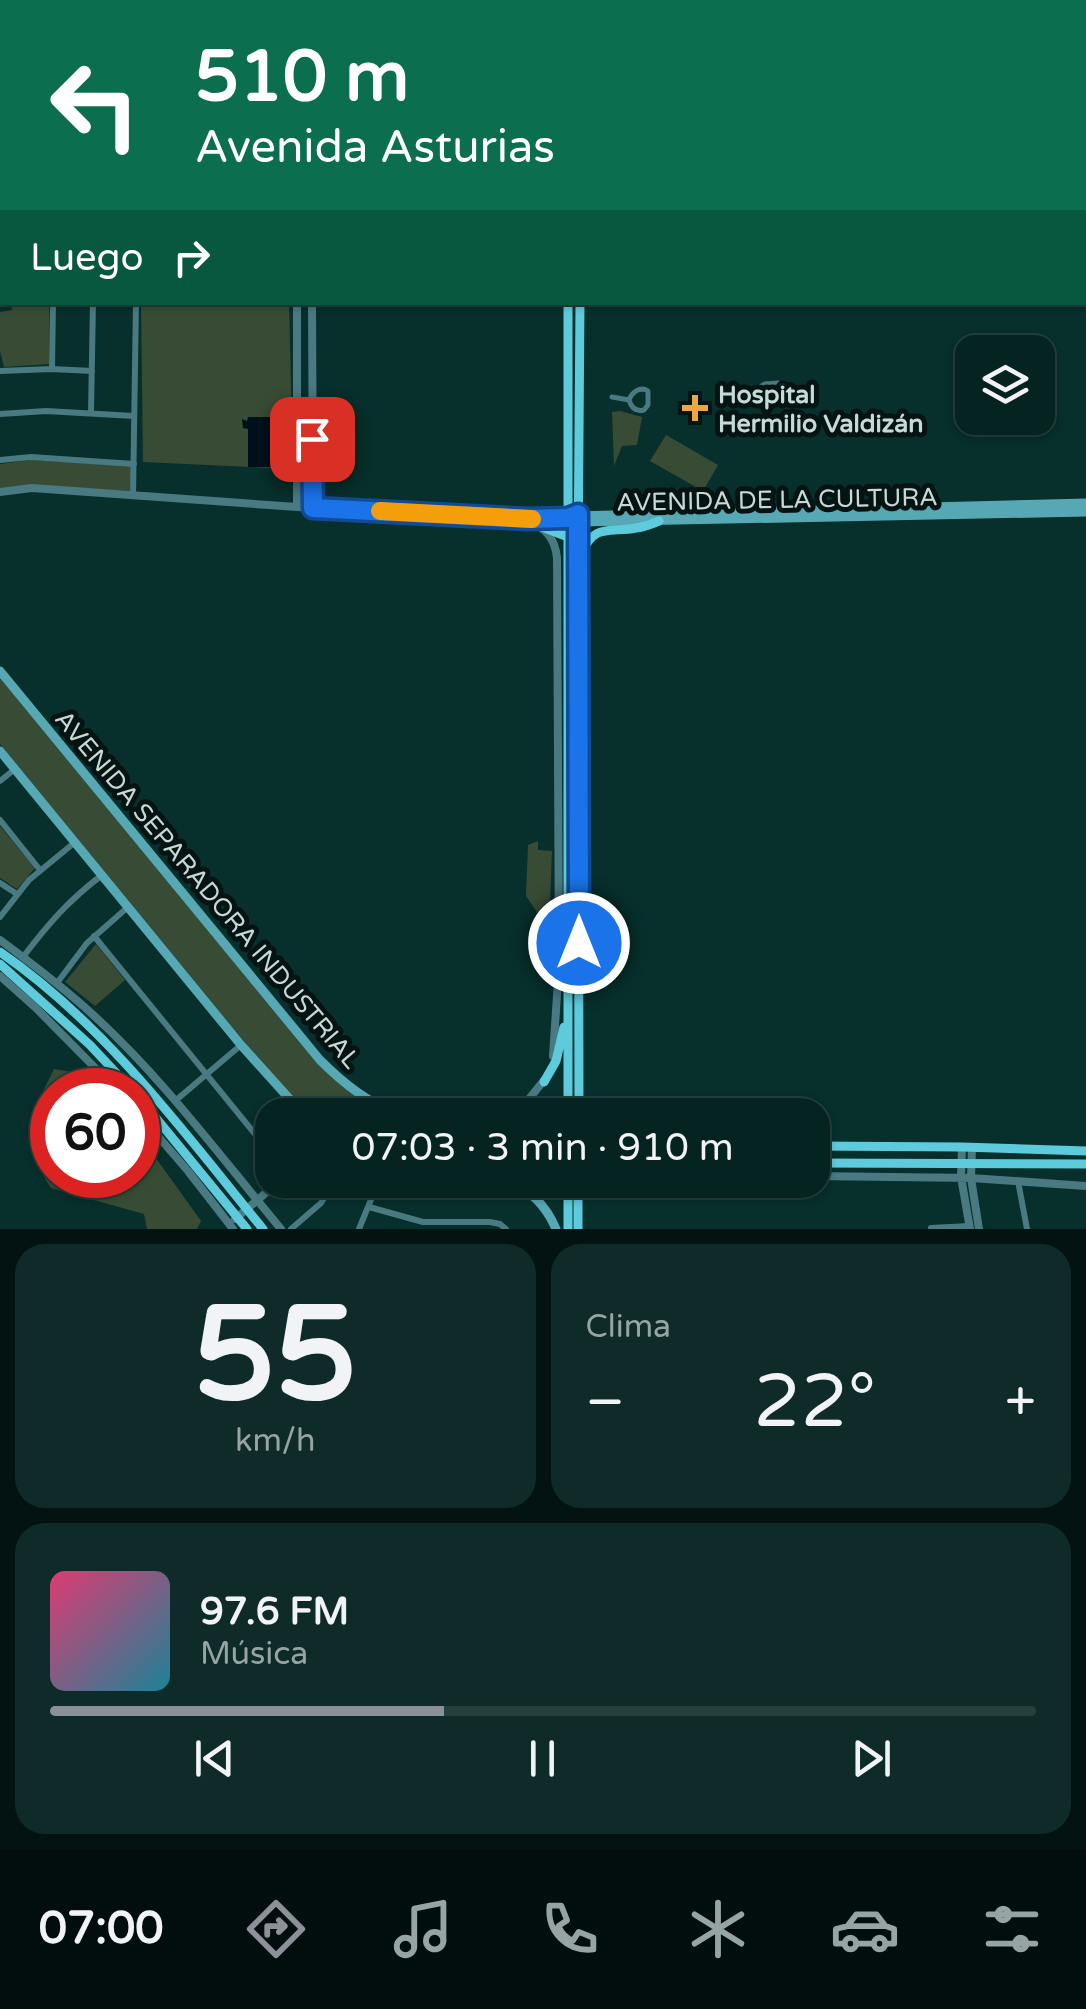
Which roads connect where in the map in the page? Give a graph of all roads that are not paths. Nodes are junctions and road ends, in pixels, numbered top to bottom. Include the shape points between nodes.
1 (53, 305) edge
2 (93, 305) edge
3 (136, 305) edge
4 (298, 305) edge
5 (312, 305) edge
6 (568, 305) edge
7 (580, 305) edge
8 (0, 369) edge
9 (52, 369) junction
10 (92, 371) junction
11 (778, 383) dead end
12 (612, 397) dead end
13 (629, 400) junction
14 (755, 404) dead end
15 (91, 412) junction
16 (0, 414) edge
17 (134, 416) junction
18 (0, 460) edge
19 (134, 464) junction
20 (0, 492) edge
21 (132, 496) junction
22 (1086, 503) edge
23 (297, 507) junction
24 (313, 508) junction
25 (1086, 512) edge
26 (789, 515) junction
27 (575, 518) junction
28 (528, 519) junction
29 (660, 521) junction
30 (542, 527) junction
31 (568, 537) junction
32 (578, 566) junction
33 (0, 671) edge
34 (0, 751) edge
35 (15, 769) junction
36 (0, 781) edge
37 (0, 820) edge
38 (75, 842) junction
39 (40, 870) junction
40 (102, 874) junction
41 (0, 883) edge
42 (17, 894) junction
43 (128, 907) junction
44 (0, 916) edge
45 (94, 936) junction
46 (0, 940) edge
47 (0, 952) edge
48 (24, 958) junction
49 (0, 964) edge
50 (0, 976) edge
51 (57, 983) junction
52 (568, 1004) junction
53 (241, 1045) junction
54 (96, 1068) edge
55 (111, 1068) edge
56 (207, 1074) junction
57 (544, 1082) junction
58 (289, 1098) edge
59 (366, 1098) edge
60 (530, 1098) edge
61 (568, 1098) edge
62 (579, 1098) edge
63 (175, 1101) junction
64 (160, 1122) edge
65 (255, 1134) edge
66 (160, 1139) edge
67 (830, 1146) edge
68 (967, 1147) junction
69 (200, 1151) junction
70 (1086, 1151) edge
71 (188, 1155) junction
72 (830, 1163) edge
73 (966, 1163) junction
74 (1086, 1164) edge
75 (830, 1176) edge
76 (966, 1177) junction
77 (1018, 1181) junction
78 (1086, 1186) edge
79 (258, 1198) edge
80 (325, 1198) edge
81 (372, 1198) edge
82 (535, 1198) edge
83 (568, 1198) edge
84 (578, 1198) edge
85 (256, 1200) junction
86 (369, 1207) junction
87 (247, 1209) junction
88 (231, 1225) edge
89 (254, 1227) edge
90 (932, 1228) edge
91 (969, 1228) edge
92 (280, 1229) edge
93 (291, 1229) edge
94 (359, 1229) edge
95 (506, 1229) edge
96 (556, 1229) edge
97 (568, 1229) edge
98 (578, 1229) edge
99 (980, 1229) edge
100 (1027, 1229) edge

1 - 9 street
2 - 10 street
3 - 17 street
4 - 23 street
5 - 24 street
6 - 27 main road
7 - 27 main road
8 - 9 street
9 - 10 street
10 - 15 street
11 - 14 street via 755,390
12 - 13 street
13 - 13 street via 635,391 648,391 644,410
15 - 16 street
15 - 17 street
17 - 19 street
18 - 19 street
19 - 21 street
20 - 21 street
21 - 23 street
22 - 26 main road, AVENIDA DE LA CULTURA
23 - 24 street
24 - 28 street
25 - 26 main road, AVENIDA DE LA CULTURA
26 - 27 main road, AVENIDA DE LA CULTURA
26 - 29 main road, AVENIDA DE LA CULTURA
27 - 28 street
27 - 29 main road, AVENIDA DE LA CULTURA
27 - 31 main road
27 - 32 main road
28 - 30 street
29 - 32 main road via 598,532
30 - 31 main road
30 - 57 street via 557,558 559,816 555,1042
31 - 52 main road
32 - 62 main road
33 - 59 main road, AVENIDA SEPARADORA INDUSTRIAL via 320,1060
34 - 35 main road
35 - 36 street
35 - 38 main road
37 - 39 street
38 - 39 street
38 - 40 main road
39 - 42 street
40 - 43 main road
40 - 48 street via 51,920
41 - 42 street
42 - 44 street
43 - 45 street
43 - 53 main road
45 - 51 street
45 - 56 street
46 - 48 street
47 - 69 main road via 126,1062
48 - 51 street
49 - 55 main road
50 - 54 street
51 - 63 street
52 - 57 main road via 560,1049
52 - 61 main road
53 - 56 street
53 - 58 main road
56 - 63 street
56 - 65 street
57 - 60 street
63 - 85 street
64 - 71 main road
66 - 88 street
67 - 68 main road
68 - 70 main road
68 - 73 street
69 - 71 main road
69 - 87 main road
71 - 88 main road
72 - 73 main road
73 - 74 main road
73 - 76 street
75 - 76 street
76 - 77 street
76 - 91 street
76 - 99 street
77 - 78 street
77 - 100 street
79 - 85 street
80 - 93 street
81 - 86 street
82 - 96 main road
83 - 97 main road
84 - 98 main road
85 - 87 street
85 - 92 street
86 - 94 street
86 - 95 street via 423,1222 490,1222
87 - 88 street
87 - 89 main road
88 - 89 main road
90 - 91 street

